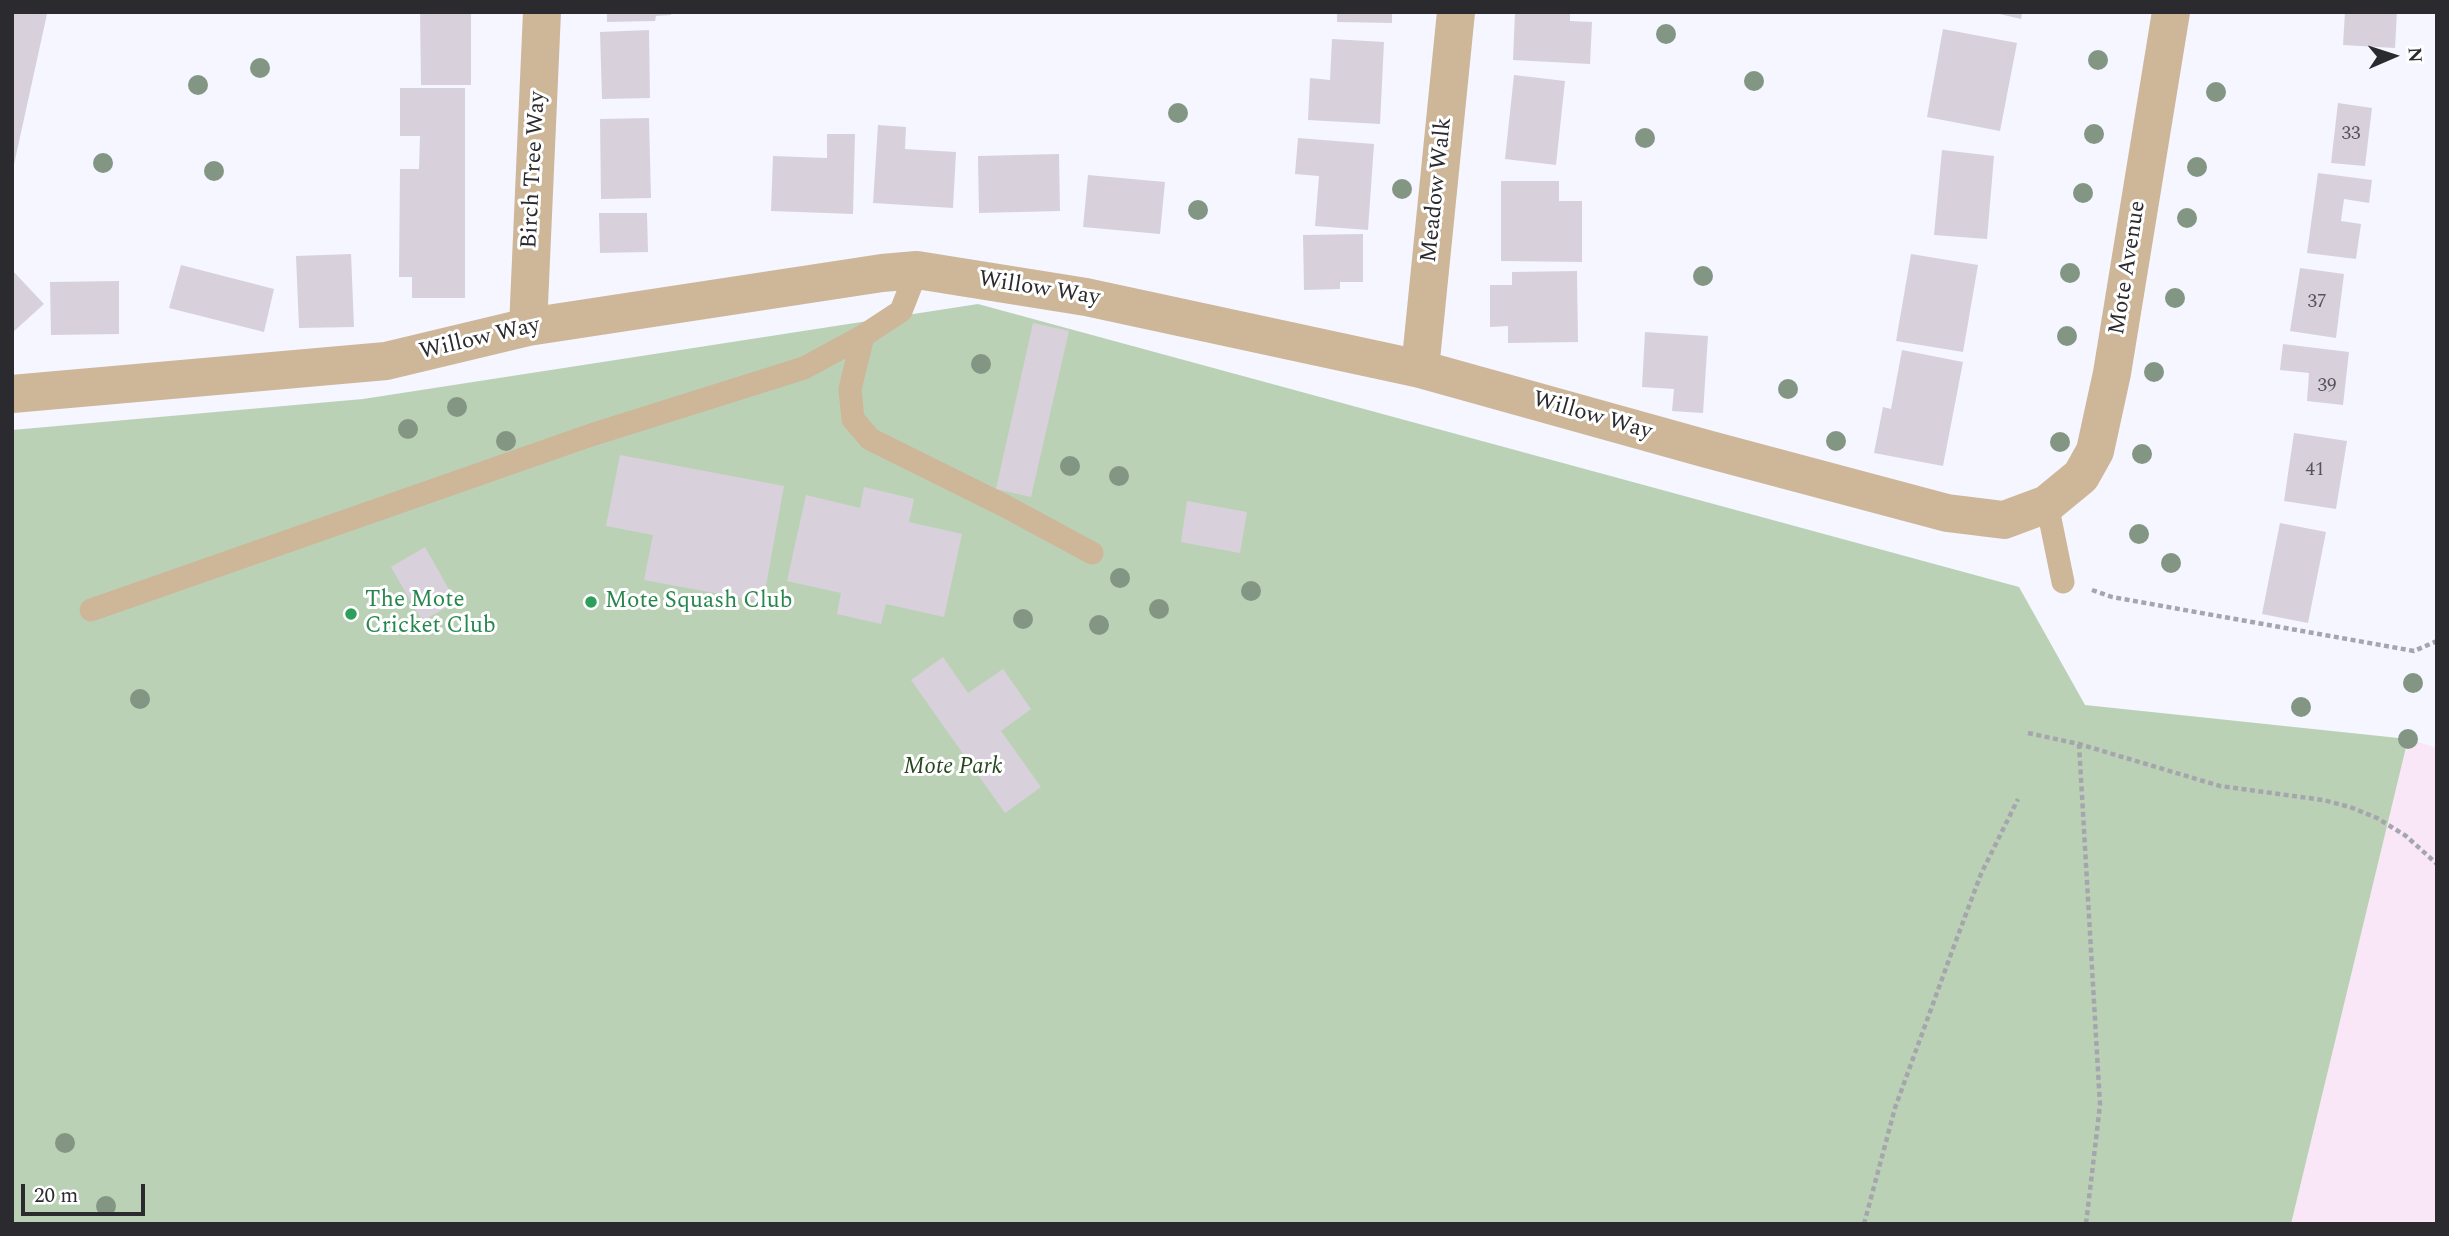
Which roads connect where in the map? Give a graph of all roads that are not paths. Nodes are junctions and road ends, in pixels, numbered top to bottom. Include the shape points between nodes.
1 (542, 12) edge
2 (1456, 12) edge
3 (2171, 12) edge
4 (917, 270) junction
5 (528, 327) junction
6 (863, 336) junction
7 (1420, 369) junction
8 (12, 394) edge
9 (2047, 504) junction
10 (1092, 553) dead end
11 (2063, 582) road end
12 (91, 610) dead end

1 - 5 street, Birch Tree Way
2 - 7 street, Meadow Walk
3 - 9 street, Mote Avenue via 2095,451 2081,476
4 - 5 street, Willow Way
4 - 6 lane via 901,311
4 - 7 street, Willow Way via 1086,297
5 - 8 street, Willow Way via 386,361
6 - 10 lane via 850,389 853,419 870,439
6 - 12 lane via 804,368 591,435
7 - 9 street, Willow Way via 1947,513 2004,520
9 - 11 lane

